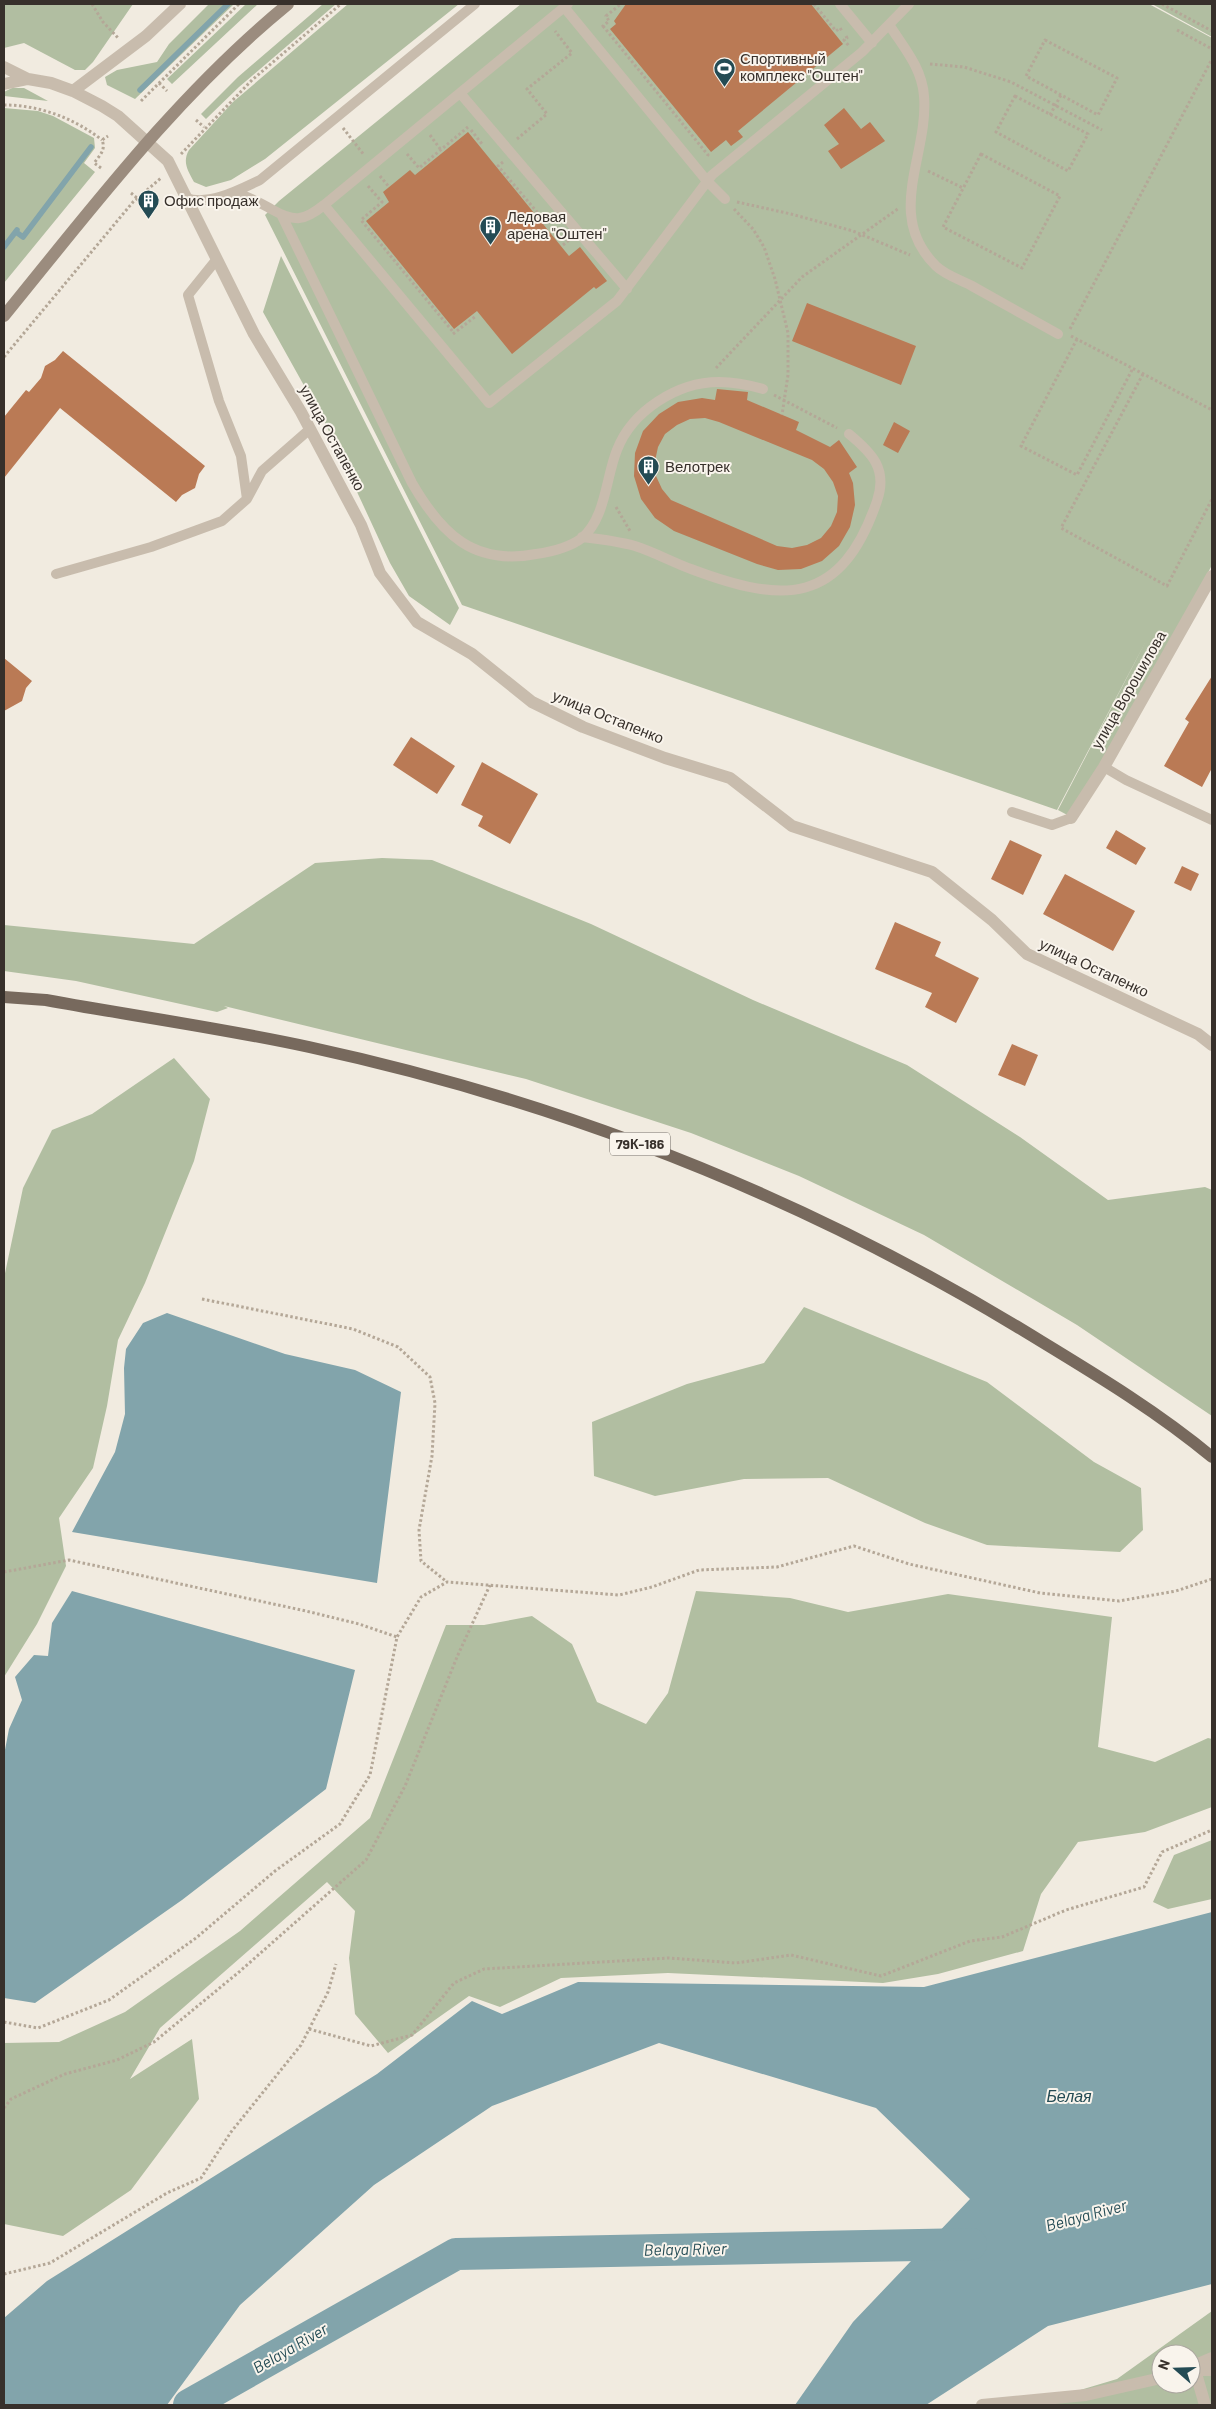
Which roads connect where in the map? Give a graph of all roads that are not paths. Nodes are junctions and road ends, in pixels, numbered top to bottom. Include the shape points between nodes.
1 (180, 4) edge
2 (288, 4) edge
3 (475, 4) edge
4 (840, 4) edge
5 (909, 4) edge
6 (566, 6) edge
7 (890, 26) junction
8 (872, 43) junction
9 (4, 67) edge
10 (28, 78) junction
11 (4, 84) edge
12 (73, 91) junction
13 (460, 93) junction
14 (148, 143) junction
15 (707, 181) junction
16 (236, 192) junction
17 (186, 198) junction
18 (725, 199) road end
19 (324, 206) junction
20 (282, 216) junction
21 (217, 259) junction
22 (626, 289) junction
23 (4, 316) edge
24 (1063, 334) road end
25 (764, 389) road end
26 (310, 429) junction
27 (849, 434) road end
28 (246, 499) junction
29 (582, 538) junction
30 (56, 574) dead end
31 (1212, 576) edge
32 (1104, 767) junction
33 (1012, 812) dead end
34 (1072, 818) joint
35 (1212, 820) edge
36 (4, 991) edge
37 (4, 997) edge
38 (46, 1000) junction
39 (4, 1001) edge
40 (1212, 1045) edge
41 (1212, 1457) edge
42 (1212, 2358) edge
43 (1201, 2364) edge
44 (1151, 2380) edge
45 (982, 2405) edge

1 - 12 street
2 - 14 main road via 202,85
3 - 16 lane via 260,180
4 - 8 lane
5 - 7 lane
6 - 13 lane
6 - 15 lane
7 - 8 lane
7 - 24 lane via 915,63 924,95 925,118 912,190 912,225 917,242 937,268
8 - 15 lane
9 - 10 street, улица Остапенко
10 - 11 street
10 - 12 street, улица Остапенко
12 - 14 street, улица Остапенко via 118,116
13 - 19 lane
13 - 22 lane
14 - 17 street, улица Остапенко via 168,161
14 - 23 main road
15 - 18 lane
15 - 22 lane
16 - 17 lane via 195,201
16 - 20 lane
17 - 21 street, улица Остапенко
19 - 20 lane via 312,215 297,219
19 - 22 lane via 490,403 617,301
20 - 29 lane via 412,483 426,508 440,524 474,550 498,556 522,557 552,552
21 - 26 street, улица Остапенко via 254,334
21 - 28 lane via 188,295 219,401 241,456
25 - 29 lane via 732,382 701,384 671,394 648,409 617,450 598,513
26 - 28 lane via 262,471
26 - 40 street, улица Остапенко via 361,525 380,573 416,622 472,654 532,702 583,727 730,778 792,826 932,872 992,920 1027,954 1198,1034
27 - 29 lane via 876,461 881,475 879,493 861,540 848,560 830,577 813,585 774,592 750,588 636,547 611,540
28 - 30 lane via 222,521 151,547
31 - 32 street, улица Ворошилова
32 - 34 street, улица Ворошилова
32 - 35 lane
33 - 34 lane via 1052,825
36 - 38 main road
37 - 38 main road, 79К-186
38 - 39 main road
38 - 41 main road, 79К-186 via 309,1047 530,1105 666,1153 809,1214 956,1291 1097,1375
42 - 43 street
44 - 45 street via 1086,2395

